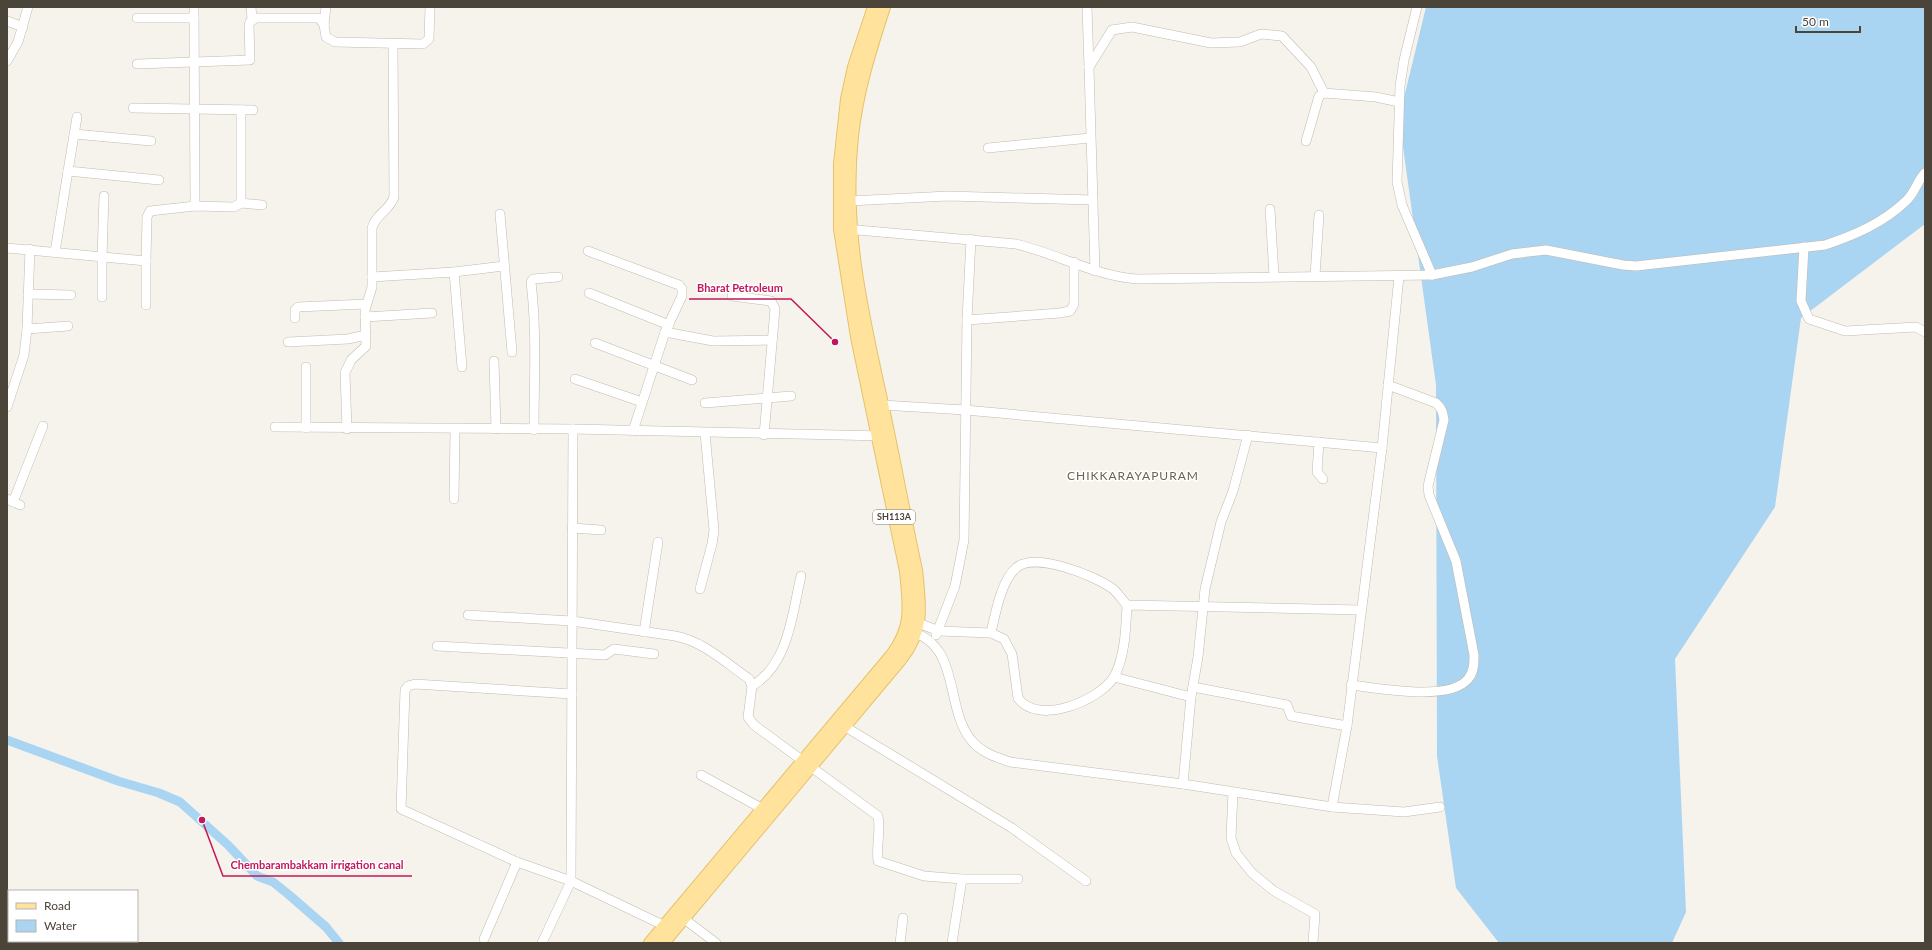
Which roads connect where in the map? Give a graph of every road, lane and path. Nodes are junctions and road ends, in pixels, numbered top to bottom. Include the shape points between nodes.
1 (28, 7) edge
2 (194, 7) edge
3 (251, 7) edge
4 (326, 7) edge
5 (430, 7) edge
6 (874, 7) edge
7 (884, 7) edge
8 (1087, 7) edge
9 (1417, 7) edge
10 (137, 18) dead end
11 (194, 18) junction
12 (252, 19) junction
13 (7, 21) edge
14 (324, 25) junction
15 (23, 27) junction
16 (394, 44) junction
17 (9, 57) edge
18 (194, 63) junction
19 (137, 64) dead end
20 (1089, 67) junction
21 (1324, 93) junction
22 (1399, 102) junction
23 (133, 108) dead end
24 (194, 110) junction
25 (241, 110) junction
26 (254, 110) dead end
27 (77, 117) dead end
28 (74, 134) junction
29 (1090, 138) junction
30 (151, 141) dead end
31 (1306, 141) dead end
32 (988, 148) dead end
33 (68, 171) junction
34 (1925, 173) edge
35 (159, 180) dead end
36 (104, 196) dead end
37 (1093, 200) junction
38 (850, 201) junction
39 (241, 203) junction
40 (262, 205) dead end
41 (195, 206) junction
42 (1270, 209) dead end
43 (500, 214) dead end
44 (1319, 215) dead end
45 (845, 229) junction
46 (971, 239) junction
47 (1804, 247) junction
48 (7, 248) edge
49 (30, 249) junction
50 (588, 251) dead end
51 (55, 252) junction
52 (102, 257) junction
53 (146, 261) junction
54 (1074, 262) junction
55 (504, 266) junction
56 (1095, 271) junction
57 (454, 272) junction
58 (1432, 275) junction
59 (1274, 276) junction
60 (1315, 276) junction
61 (1399, 276) junction
62 (372, 277) junction
63 (558, 277) dead end
64 (589, 293) dead end
65 (28, 294) junction
66 (71, 295) dead end
67 (732, 296) dead end
68 (102, 297) dead end
69 (366, 304) junction
70 (146, 305) dead end
71 (432, 313) dead end
72 (365, 317) junction
73 (295, 318) dead end
74 (967, 320) junction
75 (68, 326) dead end
76 (667, 328) junction
77 (28, 329) junction
78 (1925, 332) edge
79 (366, 335) junction
80 (772, 340) junction
81 (288, 342) dead end
82 (595, 343) dead end
83 (512, 352) dead end
84 (494, 361) dead end
85 (655, 366) junction
86 (306, 367) dead end
87 (462, 367) dead end
88 (575, 379) dead end
89 (692, 380) dead end
90 (1388, 385) junction
91 (791, 396) dead end
92 (767, 399) junction
93 (642, 402) junction
94 (705, 403) dead end
95 (882, 405) junction
96 (7, 407) edge
97 (965, 410) junction
98 (43, 426) dead end
99 (275, 427) dead end
100 (306, 428) junction
101 (347, 429) junction
102 (455, 429) junction
103 (496, 430) junction
104 (534, 430) junction
105 (573, 430) junction
106 (633, 431) junction
107 (705, 433) junction
108 (764, 435) junction
109 (882, 436) junction
110 (1248, 436) junction
111 (1319, 442) junction
112 (1382, 448) junction
113 (1323, 479) dead end
114 (454, 499) dead end
115 (13, 502) edge
116 (572, 528) junction
117 (600, 530) dead end
118 (658, 542) dead end
119 (801, 576) dead end
120 (700, 589) dead end
121 (1127, 605) junction
122 (1203, 605) junction
123 (1361, 610) junction
124 (468, 615) dead end
125 (572, 621) junction
126 (912, 627) junction
127 (938, 631) junction
128 (644, 632) junction
129 (991, 633) junction
130 (932, 643) junction
131 (437, 646) dead end
132 (571, 653) junction
133 (654, 654) dead end
134 (1114, 677) junction
135 (1352, 685) junction
136 (752, 686) junction
137 (1193, 687) junction
138 (572, 694) junction
139 (1191, 697) junction
140 (840, 724) junction
141 (1347, 726) junction
142 (807, 763) junction
143 (701, 775) dead end
144 (1183, 784) junction
145 (1233, 792) junction
146 (1332, 807) junction
147 (1440, 807) dead end
148 (763, 809) junction
149 (516, 862) junction
150 (962, 879) junction
151 (1018, 879) dead end
152 (571, 881) junction
153 (1086, 881) dead end
154 (683, 918) junction
155 (903, 918) dead end
156 (669, 928) junction
157 (484, 939) dead end
158 (542, 943) edge
159 (650, 943) edge
160 (663, 943) edge
161 (716, 943) edge
162 (900, 943) edge
163 (952, 943) edge
164 (1313, 943) edge

1 - 15 street
2 - 11 street
3 - 12 street
4 - 14 street
5 - 16 street via 428,42
6 - 45 main road, SH113A via 852,74 847,99 840,164
7 - 38 main road, SH113A via 857,101 852,136
8 - 20 street
9 - 22 street via 1404,60
10 - 11 street
11 - 18 street
12 - 14 street via 315,18
12 - 18 street via 249,25 250,60
13 - 15 street
14 - 16 street via 326,37 335,42
15 - 17 street
16 - 62 street via 394,197 390,205 374,221 372,228
18 - 19 street
18 - 24 street
20 - 21 street via 1112,30 1132,28 1211,43 1240,42 1261,34 1282,36 1311,67
20 - 29 street
21 - 22 street via 1376,97
21 - 31 street via 1319,96
22 - 58 street via 1396,166 1399,197
23 - 24 street
24 - 25 street
24 - 41 street
25 - 26 street
25 - 39 street
27 - 28 street
28 - 30 street
28 - 33 street
29 - 32 street
29 - 37 street
33 - 35 street
33 - 51 street
34 - 47 street via 1907,201 1870,227 1825,245
36 - 52 street
37 - 38 street via 948,196
37 - 56 street
38 - 45 main road, SH113A
39 - 40 street
39 - 41 street via 234,207
41 - 53 street via 150,211 147,217
42 - 59 street
43 - 55 street
44 - 60 street
45 - 46 street
45 - 95 main road, SH113A
45 - 109 main road, SH113A via 848,293
46 - 54 street via 1016,244
46 - 74 street
47 - 58 street via 1636,266 1546,250 1512,254 1472,267
47 - 78 street via 1801,301 1809,318 1845,331 1916,327
48 - 49 street
49 - 51 street
49 - 65 street
50 - 76 street via 679,285 682,296
51 - 52 street
52 - 53 street
52 - 68 street
53 - 70 street
54 - 56 street
54 - 74 street via 1074,304 1070,311 1060,314
55 - 57 street
55 - 83 street
56 - 59 street via 1118,278 1137,279
57 - 62 street
57 - 87 street
58 - 61 street
59 - 60 street
60 - 61 street
61 - 90 street
62 - 69 street via 372,287
63 - 104 street via 533,279 531,282 536,345
64 - 76 street
65 - 66 street
65 - 77 street
67 - 80 street via 771,302 775,309
69 - 72 street
69 - 73 street via 298,307 295,310
71 - 72 street
72 - 79 street
74 - 97 street
75 - 77 street
76 - 80 street via 713,341
76 - 85 street
77 - 96 street via 24,355
79 - 81 street via 348,339
79 - 101 street via 366,346 351,360 345,373
80 - 92 street
82 - 85 street
84 - 103 street
85 - 89 street
85 - 93 street
86 - 100 street
88 - 93 street
90 - 112 street
90 - 135 street via 1436,403 1443,414 1444,420 1428,486 1429,495 1456,561 1474,655 1473,668 1468,679 1443,691 1424,693
91 - 92 street
92 - 94 street
92 - 108 street
93 - 106 street
95 - 97 street
95 - 109 main road, SH113A
97 - 110 street
97 - 127 street via 964,540 955,586
98 - 115 street
99 - 100 street
100 - 101 street
101 - 102 street
102 - 103 street
102 - 114 street
103 - 104 street
104 - 105 street
105 - 106 street
105 - 116 street
106 - 107 street
107 - 108 street
107 - 120 street via 714,530
108 - 109 street
109 - 126 main road, SH113A via 916,570 919,601
110 - 111 street
110 - 122 street via 1216,540
111 - 112 street
111 - 113 street via 1317,472
112 - 123 street
116 - 117 street
116 - 125 street
118 - 128 street
119 - 136 street via 787,636 779,657 771,671
121 - 122 street
121 - 129 street via 1114,589 1095,579 1074,570 1030,562 1015,568 1010,576 996,609
121 - 134 street via 1125,636
122 - 123 street
122 - 137 street
123 - 135 street
124 - 125 street
125 - 128 street
125 - 132 street
126 - 127 street
126 - 130 street
126 - 140 main road, SH113A via 905,654
127 - 129 street
127 - 130 street
128 - 136 street via 687,638 749,679
129 - 134 street via 1004,639 1008,645 1012,654 1018,698 1022,704 1031,708 1061,709 1079,704 1095,695
130 - 144 street via 946,666 964,731 973,743 989,754 1010,762
131 - 132 street
132 - 133 street via 605,655 614,649
132 - 138 street
134 - 139 street
135 - 141 street
136 - 142 street via 748,718
137 - 139 street
137 - 141 street via 1287,705 1291,716
138 - 149 street via 415,684 405,690 401,809
138 - 152 street
139 - 144 street
140 - 142 main road, SH113A
140 - 153 street via 1012,828
141 - 146 street
142 - 148 main road, SH113A
142 - 150 street via 878,816 878,861 924,876
142 - 154 main road, SH113A
143 - 148 street
144 - 145 street
145 - 146 street
145 - 164 street via 1231,838 1236,853 1252,873 1274,891 1315,914
146 - 147 street via 1404,812
148 - 156 main road, SH113A
149 - 152 street
149 - 157 street
150 - 151 street
150 - 163 street
152 - 156 street
152 - 158 street
154 - 156 main road, SH113A
154 - 161 street
155 - 162 street
156 - 159 main road, SH113A
156 - 160 main road, SH113A

